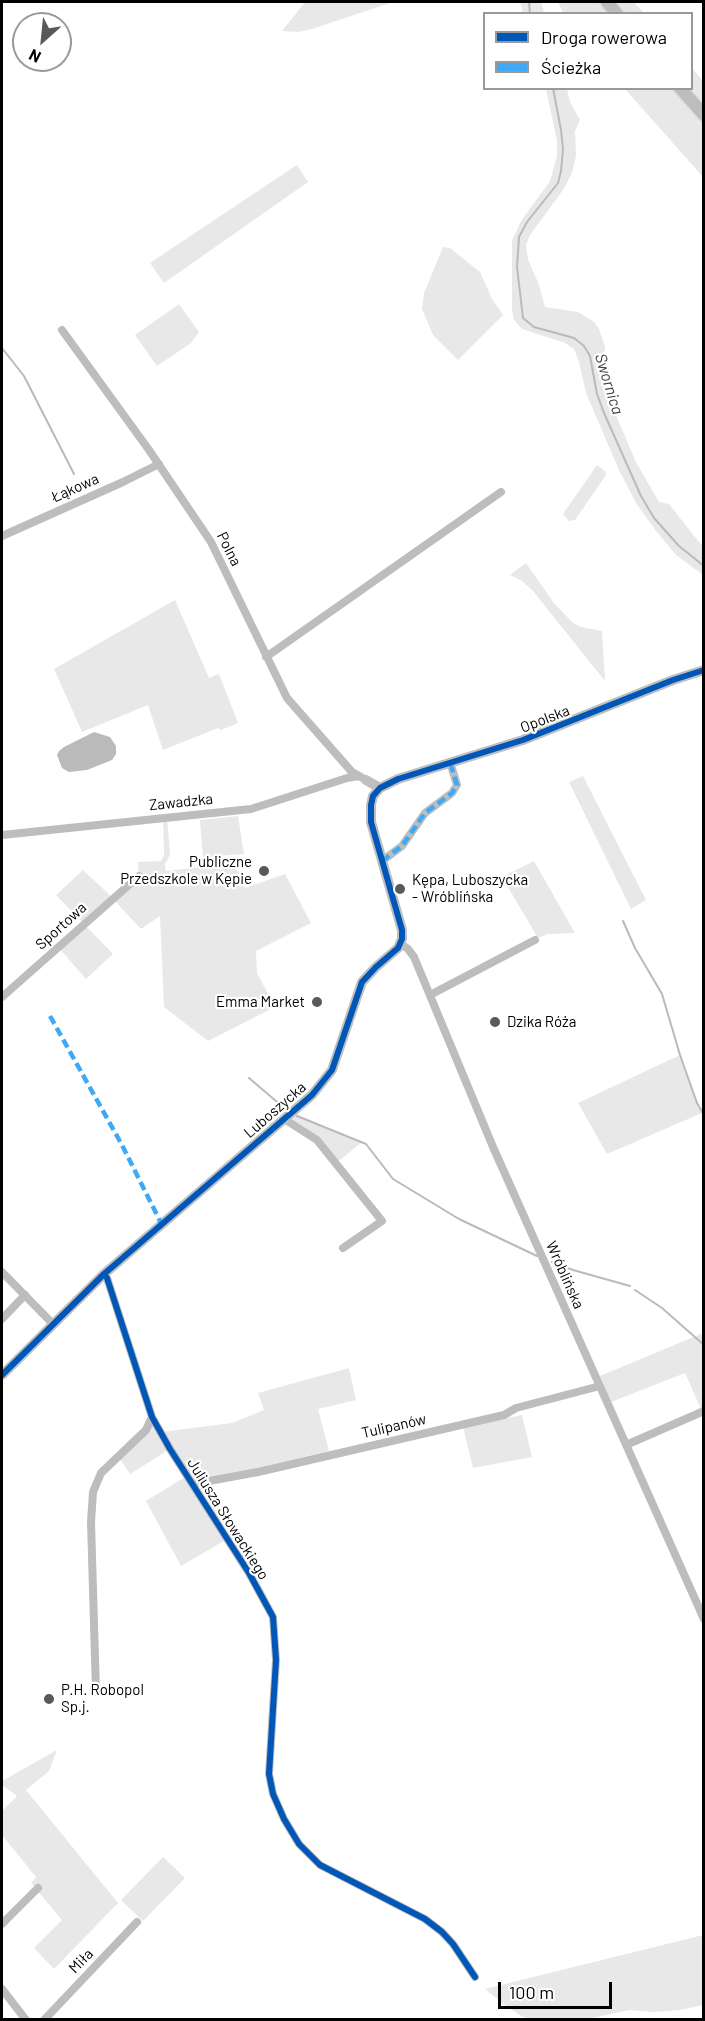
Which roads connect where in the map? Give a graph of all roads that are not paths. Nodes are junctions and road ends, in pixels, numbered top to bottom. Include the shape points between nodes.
1 (682, 90) edge
2 (704, 115) edge
3 (63, 330) dead end
4 (159, 464) junction
5 (501, 492) dead end
6 (2, 536) edge
7 (266, 657) junction
8 (704, 670) edge
9 (450, 762) junction
10 (362, 778) junction
11 (380, 788) junction
12 (2, 836) edge
13 (382, 861) junction
14 (140, 876) dead end
15 (535, 940) dead end
16 (401, 944) junction
17 (430, 995) junction
18 (2, 997) edge
19 (284, 1119) junction
20 (343, 1248) dead end
21 (2, 1272) edge
22 (104, 1274) junction
23 (25, 1295) junction
24 (2, 1319) edge
25 (53, 1324) junction
26 (2, 1375) edge
27 (600, 1386) junction
28 (704, 1411) edge
29 (152, 1417) junction
30 (626, 1445) junction
31 (191, 1481) junction
32 (704, 1619) edge
33 (96, 1692) dead end
34 (38, 1888) dead end
35 (137, 1922) dead end
36 (2, 1924) edge
37 (475, 1977) dead end
38 (2, 1989) edge
39 (26, 2019) edge
40 (44, 2019) edge

1 - 2 main road
3 - 4 street, Polna
4 - 6 street, Łąkowa
4 - 7 street, Polna via 211,542
5 - 7 street
7 - 10 street, Polna via 289,701 352,772
8 - 9 street, Opolska via 523,740
9 - 11 street, Opolska
9 - 13 street via 457,785 452,793 425,813 402,846
10 - 11 street
10 - 12 street, Zawadzka via 347,778 251,809
11 - 13 street via 373,796 370,815
13 - 16 street via 402,930
14 - 18 street, Sportowa
15 - 17 street
16 - 17 street, Wróblińska via 414,957
16 - 19 street, Luboszycka via 362,982 332,1070 312,1095
17 - 27 street, Wróblińska
19 - 20 street via 317,1140 382,1221
19 - 22 street, Luboszycka
21 - 23 street
22 - 25 street, Luboszycka
22 - 29 street, Juliusza Słowackiego
23 - 24 street
23 - 25 street
25 - 26 street, Luboszycka
27 - 30 street, Wróblińska
27 - 31 street, Tulipanów via 504,1414 290,1464 198,1483
28 - 30 street
29 - 31 street, Juliusza Słowackiego
29 - 33 street via 146,1430 105,1468 93,1492
30 - 32 street, Wróblińska
31 - 37 street, Juliusza Słowackiego via 273,1617 276,1660 269,1774 284,1818 299,1844 320,1865 396,1903 442,1932
34 - 36 street
35 - 40 street, Miła
38 - 39 street

